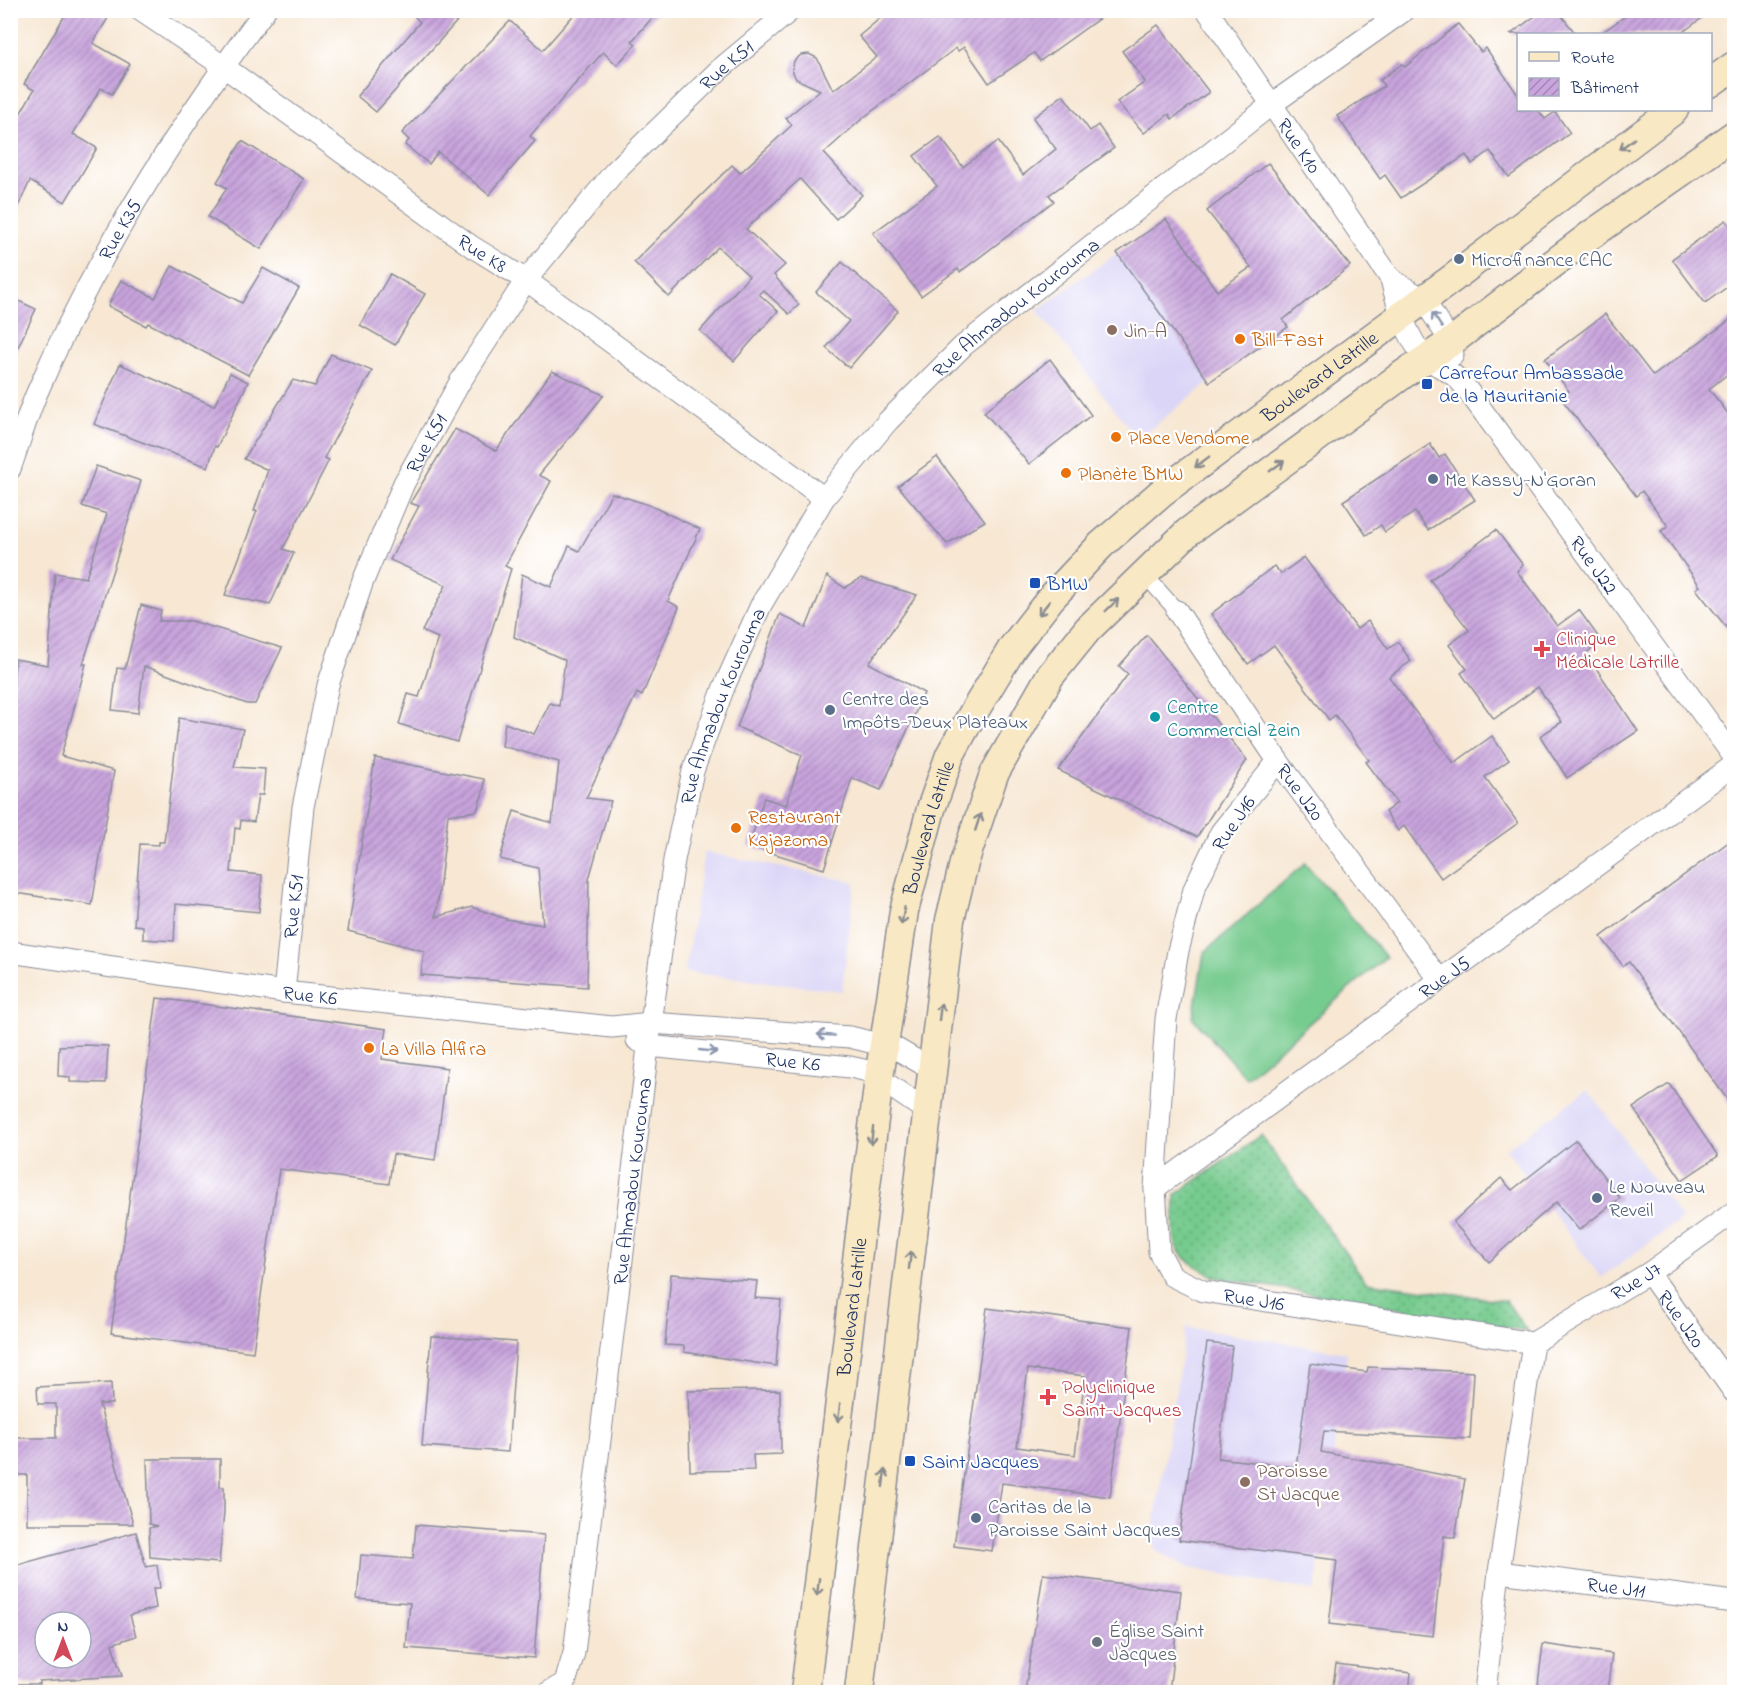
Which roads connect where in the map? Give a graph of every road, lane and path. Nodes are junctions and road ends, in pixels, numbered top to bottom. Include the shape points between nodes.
1 (140, 10) edge
2 (265, 10) edge
3 (791, 10) edge
4 (1207, 10) edge
5 (1405, 10) edge
6 (223, 66) junction
7 (1734, 66) edge
8 (1712, 82) edge
9 (1272, 104) junction
10 (1673, 111) edge
11 (1734, 135) edge
12 (1391, 279) junction
13 (526, 280) junction
14 (1423, 299) junction
15 (1399, 315) junction
16 (1451, 342) junction
17 (1426, 358) junction
18 (1455, 374) junction
19 (10, 469) edge
20 (824, 498) junction
21 (1144, 574) junction
22 (1177, 611) joint
23 (1734, 757) edge
24 (1278, 761) junction
25 (1734, 765) edge
26 (10, 952) edge
27 (1439, 979) junction
28 (284, 992) junction
29 (651, 1023) junction
30 (612, 1028) junction
31 (884, 1044) junction
32 (650, 1046) junction
33 (933, 1070) junction
34 (879, 1078) junction
35 (928, 1112) junction
36 (1155, 1188) junction
37 (1734, 1212) edge
38 (1649, 1273) junction
39 (1533, 1343) junction
40 (1734, 1392) edge
41 (1499, 1572) junction
42 (1734, 1602) edge
43 (557, 1688) edge
44 (805, 1692) edge
45 (859, 1692) edge
46 (1485, 1692) edge

1 - 6 street, Rue K8
2 - 6 street, Rue K35
3 - 13 street, Rue K51 via 719,70 615,171
4 - 9 street, Rue K10
5 - 9 street, Rue Ahmadou Kourouma
6 - 13 street, Rue K8 via 471,246
6 - 19 street, Rue K35 via 142,192 85,294 36,396
7 - 8 main road
9 - 12 street, Rue K10
9 - 20 street, Rue Ahmadou Kourouma via 963,346 888,422
10 -> 14 main road, Boulevard Latrille
11 - 16 main road via 1588,237
12 - 14 street, Rue J22
12 - 15 street, Rue J22
13 - 20 street, Rue K8
13 - 28 street, Rue K51 via 460,382 404,483 363,580 328,685 303,807
14 - 15 main road, Boulevard Latrille
16 -> 14 street, Rue J22
15 - 17 street, Rue J22
15 -> 31 main road, Boulevard Latrille via 1162,492 1101,545 1051,598 1013,647 950,754 931,809 904,911
16 - 17 main road
16 - 18 street, Rue J22
17 - 18 street, Rue J22
21 -> 17 main road via 1188,531
18 - 23 street, Rue J22
20 - 29 street, Rue Ahmadou Kourouma via 761,605 724,687 693,771 674,860
21 - 22 street, Rue J20
33 -> 21 main road via 950,920 964,863 994,774 1050,676 1088,629
22 - 24 street, Rue J20
24 - 27 street, Rue J20
24 - 36 street, Rue J16 via 1221,832 1194,889 1166,1019
25 - 27 street, Rue J5
26 - 28 street, Rue K6
27 - 36 street, Rue J5
28 - 30 street, Rue K6
29 - 30 street, Rue K6
31 -> 29 street, Rue K6 via 850,1037
29 - 32 street, Rue Ahmadou Kourouma
30 - 32 street, Rue K6
31 - 33 street, Rue K6
31 - 34 main road, Boulevard Latrille
32 -> 34 street, Rue K6 via 850,1066
32 - 43 street, Rue Ahmadou Kourouma via 574,1653
33 - 35 main road
34 - 35 street, Rue K6
34 -> 44 main road, Boulevard Latrille
45 -> 35 main road
36 - 39 street, Rue J16 via 1160,1252 1172,1276 1203,1291
37 - 38 street, Rue J7
38 - 39 street, Rue J7
38 - 40 street, Rue J20
39 - 41 street
41 - 42 street, Rue J11
41 - 46 street

